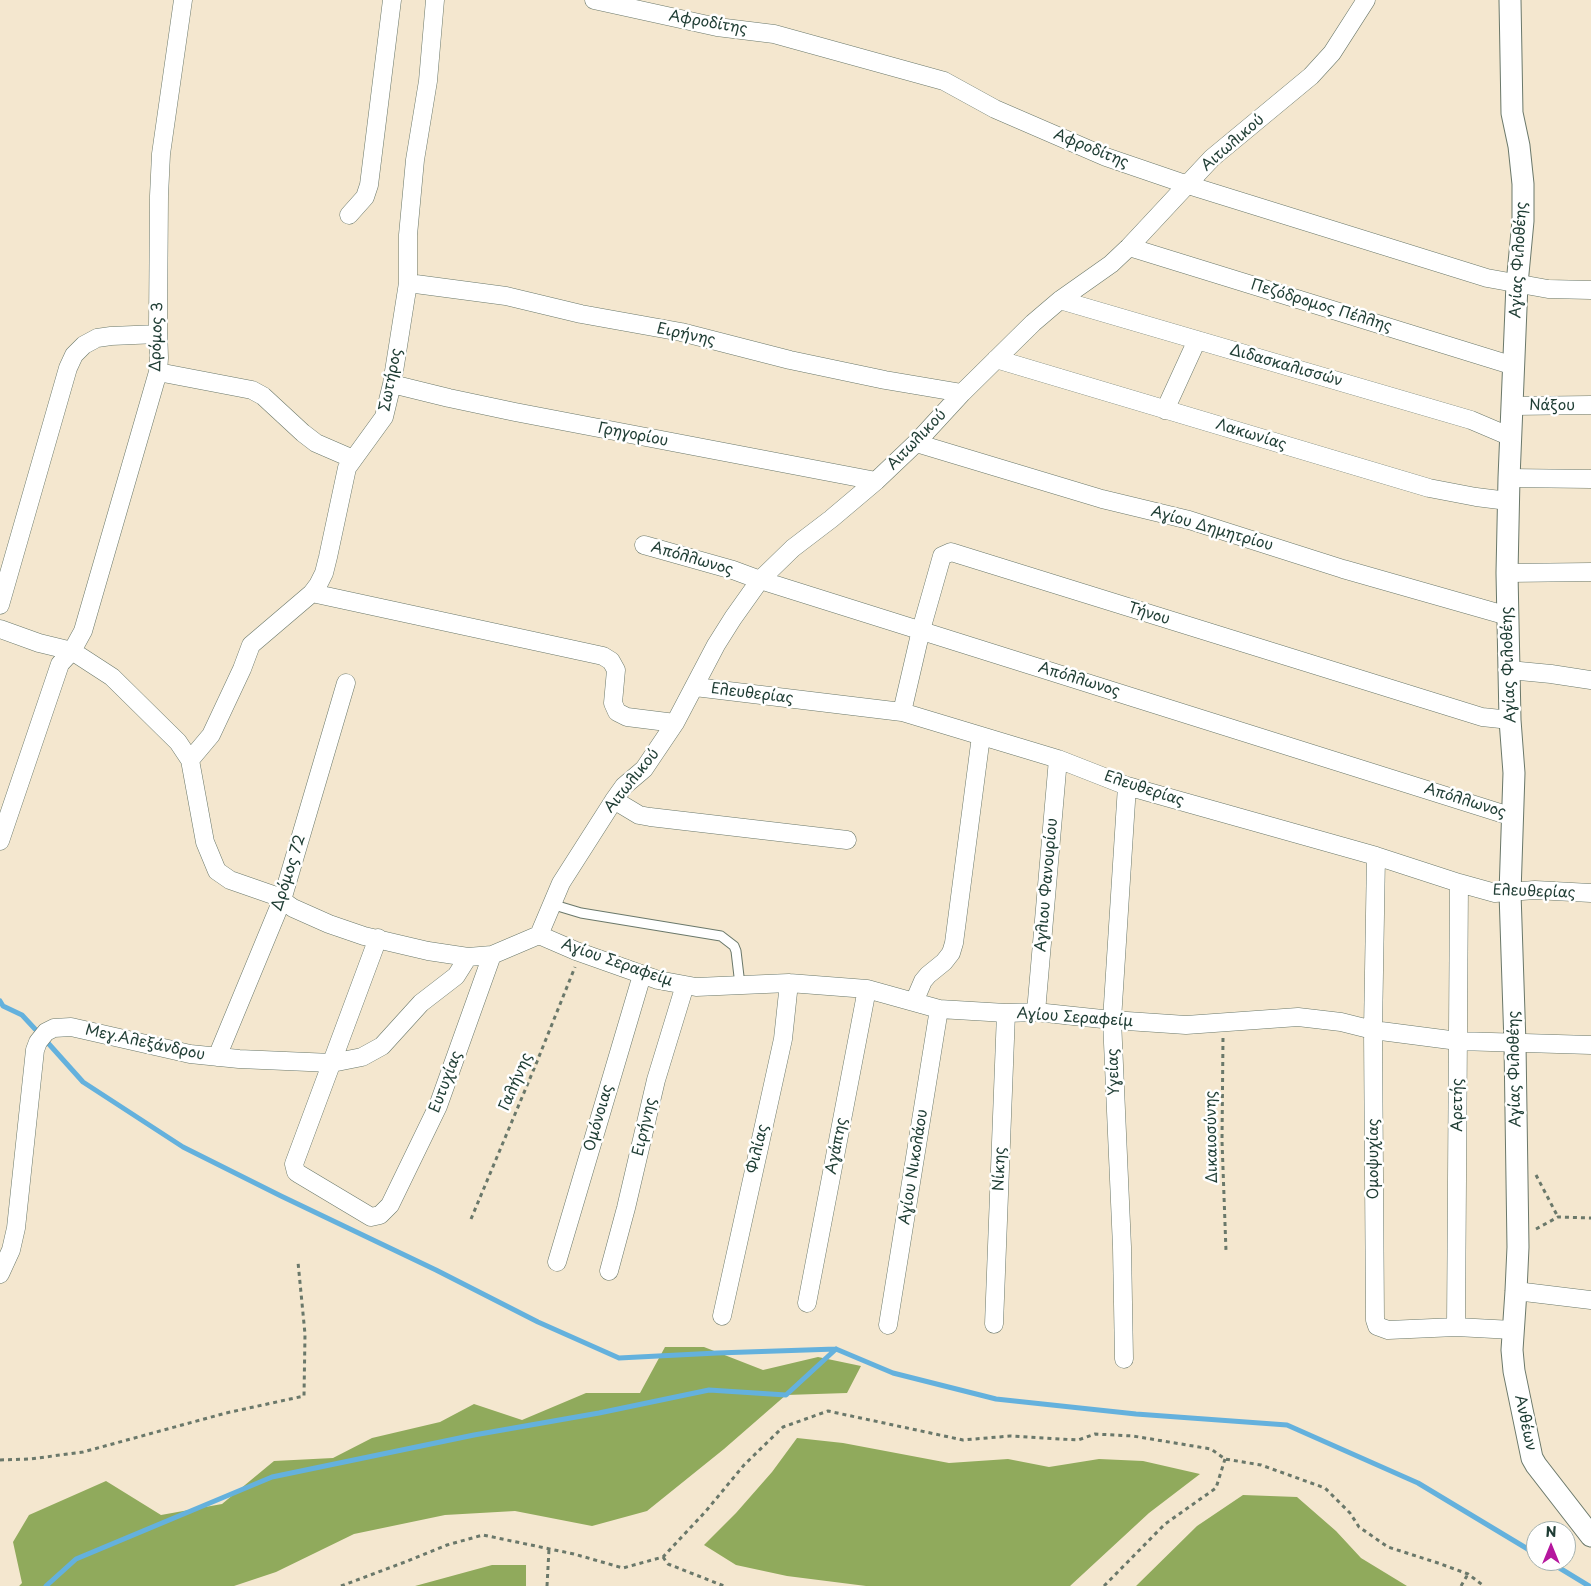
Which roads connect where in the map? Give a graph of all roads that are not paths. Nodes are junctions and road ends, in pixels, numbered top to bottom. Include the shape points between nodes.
1 (183, 0) edge
2 (392, 0) edge
3 (436, 0) edge
4 (594, 0) edge
5 (1366, 0) edge
6 (1510, 0) edge
7 (1188, 185) junction
8 (349, 215) dead end
9 (1129, 247) junction
10 (408, 283) junction
11 (1517, 284) junction
12 (1591, 290) edge
13 (1060, 300) junction
14 (158, 334) junction
15 (1197, 340) junction
16 (996, 359) junction
17 (1514, 366) junction
18 (158, 372) junction
19 (392, 384) junction
20 (962, 393) junction
21 (1513, 406) junction
22 (1591, 406) edge
23 (1165, 410) junction
24 (1510, 437) junction
25 (916, 443) junction
26 (353, 459) junction
27 (1509, 478) junction
28 (1591, 479) edge
29 (876, 481) junction
30 (1508, 501) junction
31 (644, 545) dead end
32 (1591, 572) edge
33 (1507, 573) junction
34 (760, 580) junction
35 (312, 593) junction
36 (0, 605) edge
37 (1508, 616) junction
38 (0, 629) edge
39 (921, 630) junction
40 (67, 655) junction
41 (1509, 670) junction
42 (1591, 680) edge
43 (346, 683) dead end
44 (695, 687) junction
45 (902, 712) junction
46 (1510, 720) junction
47 (675, 723) junction
48 (981, 736) junction
49 (1058, 759) junction
50 (190, 760) junction
51 (1127, 786) junction
52 (614, 800) junction
53 (1513, 816) junction
54 (0, 840) edge
55 (847, 840) dead end
56 (1376, 856) junction
57 (1460, 884) junction
58 (1510, 893) junction
59 (1591, 894) edge
60 (282, 900) junction
61 (551, 904) junction
62 (539, 935) junction
63 (378, 938) junction
64 (492, 955) junction
65 (468, 957) junction
66 (642, 974) junction
67 (789, 982) junction
68 (685, 985) junction
69 (740, 985) junction
70 (867, 990) junction
71 (914, 1002) junction
72 (939, 1008) junction
73 (1036, 1012) junction
74 (1006, 1013) junction
75 (1112, 1020) junction
76 (1373, 1030) junction
77 (1458, 1042) junction
78 (1515, 1044) junction
79 (1591, 1045) edge
80 (217, 1057) junction
81 (332, 1063) junction
82 (557, 1262) dead end
83 (608, 1271) dead end
84 (0, 1274) edge
85 (1516, 1291) junction
86 (1591, 1300) edge
87 (807, 1303) dead end
88 (722, 1316) dead end
89 (994, 1324) dead end
90 (888, 1325) dead end
91 (1456, 1327) junction
92 (1512, 1340) junction
93 (1124, 1359) dead end
94 (1591, 1536) edge

1 - 14 street, Δρόμος 3 via 161,154
2 - 8 street via 369,185 365,197
3 - 10 street, Σωτήρος via 428,81 415,160 408,235
4 - 7 street, Αφροδίτης via 717,27 774,34 944,81 995,109 1106,157
5 - 7 street, Αιτωλικού via 1332,53 1311,76 1212,158
6 - 11 street, Αγίας Φιλοθέης via 1512,113 1523,184
7 - 9 street, Αιτωλικού
7 - 11 street, Αφροδίτης via 1487,278
9 - 13 street, Αιτωλικού via 1111,264
9 - 17 street, Πεζόδρομος Πέλλης
10 - 19 street, Σωτήρος
10 - 20 street, Ειρήνης via 506,296 581,314 681,332 790,360
11 - 12 street, Αφροδίτης
11 - 17 street, Αγίας Φιλοθέης
13 - 15 street, Διδασκαλισσών
13 - 16 street, Αιτωλικού
14 - 18 street, Δρόμος 3
14 - 36 street via 97,338 74,355
15 - 23 street
15 - 24 street, Διδασκαλισσών via 1471,420
16 - 20 street, Αιτωλικού
16 - 23 street, Λακωνίας
17 - 21 street, Αγίας Φιλοθέης
18 - 26 street via 252,390 316,443
18 - 40 street, Δρόμος 3 via 82,631
19 - 26 street, Σωτήρος via 384,417
19 - 29 street, Γρηγορίου via 524,414
20 - 25 street, Αιτωλικού
21 - 22 street, Νάξου
21 - 24 street, Αγίας Φιλοθέης
23 - 30 street, Λακωνίας via 1429,488
24 - 27 street, Αγίας Φιλοθέης
25 - 29 street, Αιτωλικού
25 - 37 street, Αγίου Δημητρίου via 1102,499 1189,520 1343,569
26 - 35 street, Σωτήρος via 347,468 324,573
27 - 28 street
27 - 30 street, Αγίας Φιλοθέης
29 - 34 street, Αιτωλικού via 793,548
30 - 33 street, Αγίας Φιλοθέης
31 - 34 street, Απόλλωνος
32 - 33 street
33 - 37 street, Αγίας Φιλοθέης
34 - 39 street, Απόλλωνος
34 - 44 street, Αιτωλικού via 732,618
35 - 47 street via 603,656 616,670 613,703 618,712 627,717
35 - 50 street, Σωτήρος via 251,646 210,735
37 - 41 street, Αγίας Φιλοθέης
38 - 40 street
39 - 45 street, Τήνου
39 - 46 street, Τήνου via 942,556 951,552 1482,717
39 - 53 street, Απόλλωνος
40 - 50 street via 112,676 178,742
40 - 54 street, Δρόμος 3 via 60,664
41 - 42 street
41 - 46 street, Αγίας Φιλοθέης
43 - 60 street, Δρόμος 72
44 - 45 street, Ελευθερίας
44 - 47 street, Αιτωλικού
45 - 48 street, Ελευθερίας
46 - 53 street, Αγίας Φιλοθέης
47 - 52 street, Αιτωλικού via 644,769 624,786
48 - 49 street, Ελευθερίας
48 - 71 street via 954,944 944,962 923,982
49 - 51 street, Ελευθερίας
49 - 73 street, Αγλιου Φανουρίου
50 - 60 street via 206,842 217,871 230,880
51 - 56 street, Ελευθερίας
51 - 75 street, Υγείας
52 - 55 street via 639,815 650,817
52 - 61 street, Αιτωλικού
53 - 58 street, Αγίας Φιλοθέης
56 - 57 street, Ελευθερίας
56 - 76 street, Ομοψυχίας
57 - 58 street, Ελευθερίας via 1495,893
57 - 77 street, Αρετής
58 - 59 street, Ελευθερίας via 1535,890
58 - 78 street, Αγίας Φιλοθέης
60 - 63 street via 329,924
60 - 80 street, Δρόμος 72
61 - 62 street, Αιτωλικού
61 - 69 lane via 581,913 721,936 736,951
62 - 64 street
62 - 66 street, Αγίου Σεραφείμ
63 - 65 street
63 - 81 street
64 - 65 street
64 - 81 street, Ευτυχίας via 438,1106 390,1205 380,1216 367,1216 294,1168 294,1160
65 - 81 street, Μεγ.Αλεξάνδρου via 456,976 421,1003 382,1046 362,1057
66 - 68 street, Αγίου Σεραφείμ
66 - 82 street, Ομόνοιας
67 - 69 street, Αγίου Σεραφείμ
67 - 70 street, Αγίου Σεραφείμ
67 - 88 street, Φιλίας via 783,1039
68 - 69 street, Αγίου Σεραφείμ
68 - 83 street, Ειρήνης via 656,1080
70 - 71 street, Αγίου Σεραφείμ
70 - 87 street, Αγάπης
71 - 72 street, Αγίου Σεραφείμ
72 - 74 street, Αγίου Σεραφείμ
72 - 90 street, Αγίου Νικολάου
73 - 74 street, Αγίου Σεραφείμ
73 - 75 street, Αγίου Σεραφείμ
74 - 89 street, Νίκης
75 - 76 street, Αγίου Σεραφείμ via 1186,1025 1298,1017
75 - 93 street, Υγείας
76 - 77 street, Αγίου Σεραφείμ
76 - 91 street, Ομοψυχίας via 1375,1320 1377,1326 1388,1330
77 - 78 street, Αγίου Σεραφείμ
77 - 91 street, Αρετής
78 - 79 street, Αγίου Σεραφείμ
78 - 85 street, Αγίας Φιλοθέης
80 - 81 street, Μεγ.Αλεξάνδρου
80 - 84 street, Μεγ.Αλεξάνδρου via 71,1027 54,1028 41,1037 33,1059 16,1228 11,1250
85 - 86 street
85 - 92 street, Αγίας Φιλοθέης
91 - 92 street, Ομοψυχίας
92 - 94 street, Ανθέων via 1514,1371 1532,1458

